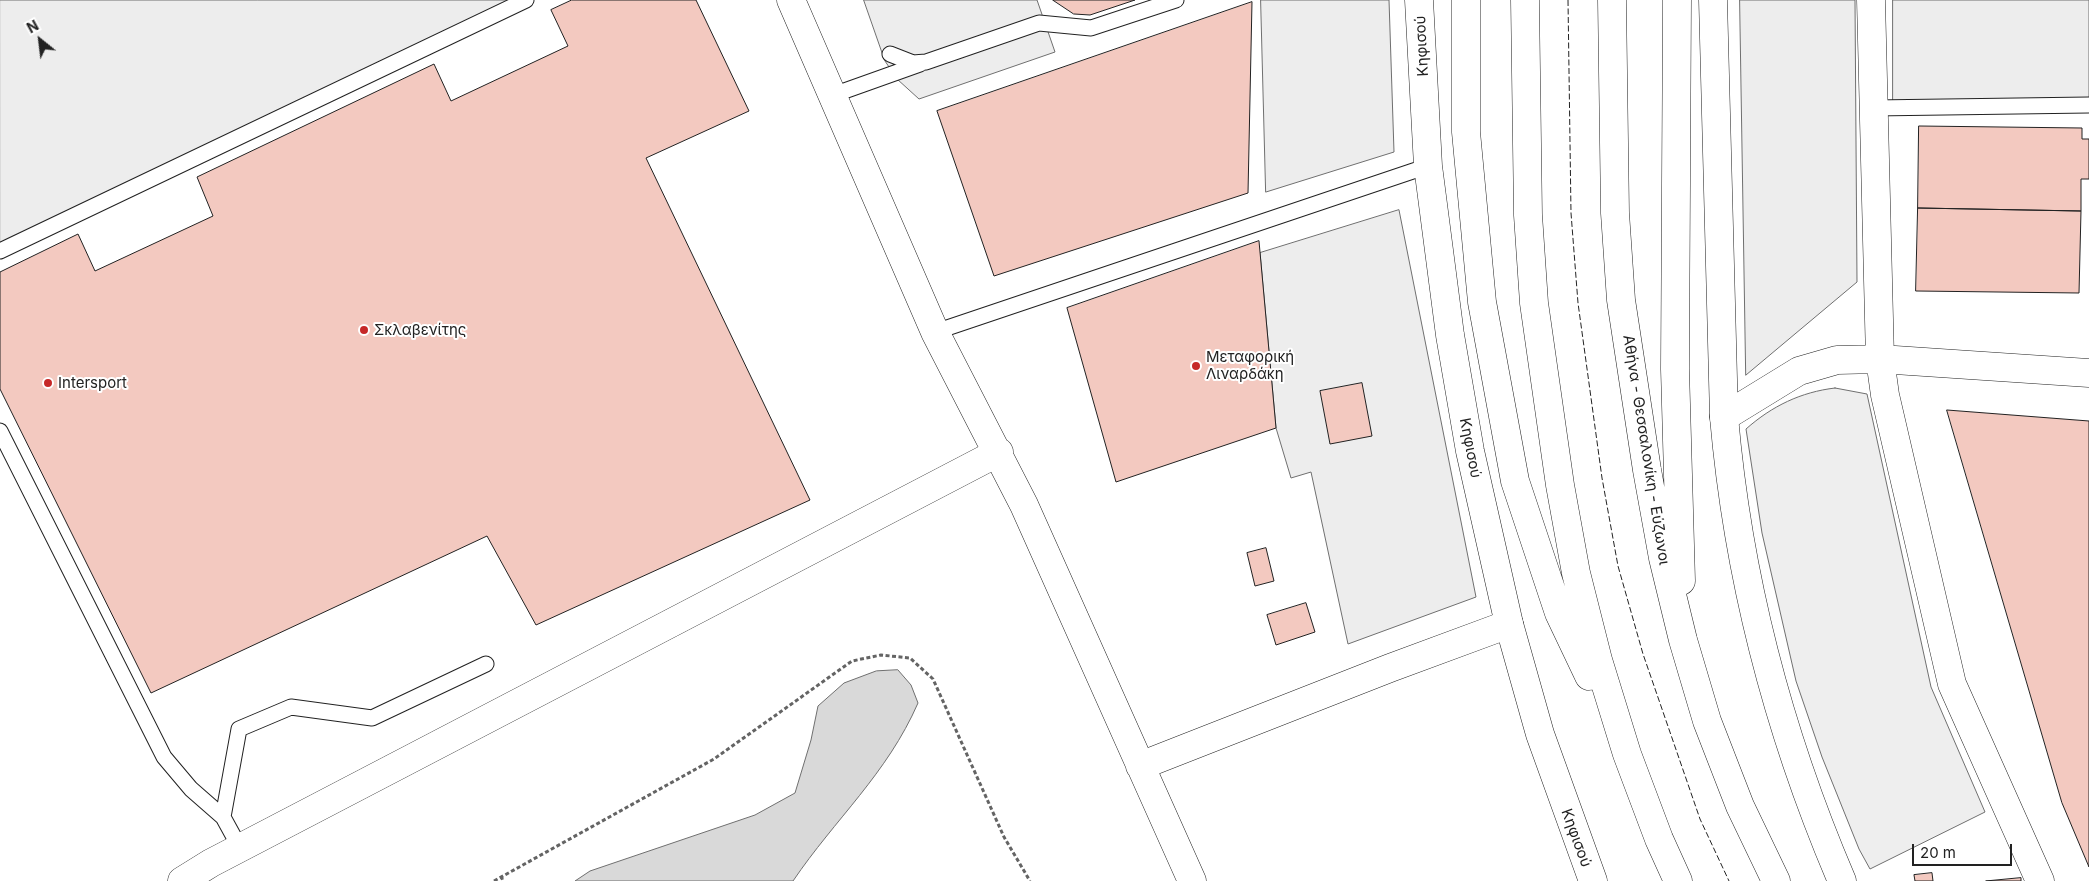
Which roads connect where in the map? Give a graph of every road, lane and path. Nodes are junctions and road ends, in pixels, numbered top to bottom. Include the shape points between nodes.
1 (526, 0) edge
2 (791, 0) edge
3 (1176, 0) edge
4 (1420, 0) edge
5 (1466, 0) edge
6 (1525, 0) edge
7 (1612, 0) edge
8 (1677, 0) edge
9 (1713, 0) edge
10 (1871, 0) edge
11 (890, 54) dead end
12 (926, 62) junction
13 (833, 96) junction
14 (2089, 105) edge
15 (1873, 108) junction
16 (1428, 166) junction
17 (0, 252) edge
18 (935, 332) junction
19 (1880, 358) junction
20 (2089, 373) edge
21 (1724, 417) junction
22 (0, 431) edge
23 (999, 452) junction
24 (1509, 624) junction
25 (1683, 640) junction
26 (486, 664) dead end
27 (1627, 754) junction
28 (1140, 766) junction
29 (223, 817) junction
30 (240, 848) junction
31 (501, 876) junction
32 (182, 881) edge
33 (494, 881) edge
34 (504, 881) edge
35 (1030, 881) edge
36 (1192, 881) edge
37 (1592, 881) edge
38 (1678, 881) edge
39 (1776, 881) edge
40 (1842, 881) edge
41 (2040, 881) edge

1 - 17 lane
2 - 13 main road
3 - 12 lane via 1091,28 1039,23
4 - 16 main road, Κηφισού
5 - 27 main road via 1466,132 1482,302 1515,481 1559,613
6 - 27 main road via 1528,215 1534,303 1576,573
7 - 25 main road, Αθήνα - Θεσσαλονίκη - Εύζωνοι via 1615,213 1621,300 1663,558
8 - 25 main road via 1675,369
9 - 21 main road
10 - 15 main road
11 - 12 lane via 913,63
12 - 13 lane
13 - 18 main road
14 - 15 lane
15 - 19 main road
16 - 18 lane
16 - 24 main road, Κηφισού via 1470,451
18 - 23 main road
19 - 20 main road
19 - 21 main road via 1816,364 1783,379
19 - 41 main road via 1885,395 1952,684
21 - 40 main road via 1739,532 1766,662 1799,770
22 - 29 lane via 164,756 191,789
23 - 28 main road
23 - 30 main road
24 - 28 main road
24 - 37 main road, Κηφισού via 1540,734
25 - 39 main road, Αθήνα - Θεσσαλονίκη - Εύζωνοι via 1707,721 1740,806
26 - 29 lane via 372,718 291,707 239,729
27 - 38 main road
28 - 36 main road
29 - 30 lane
30 - 32 main road
31 - 33 path
31 - 34 path
31 - 35 path via 714,760 852,661 880,655 910,658 933,680 1004,837

